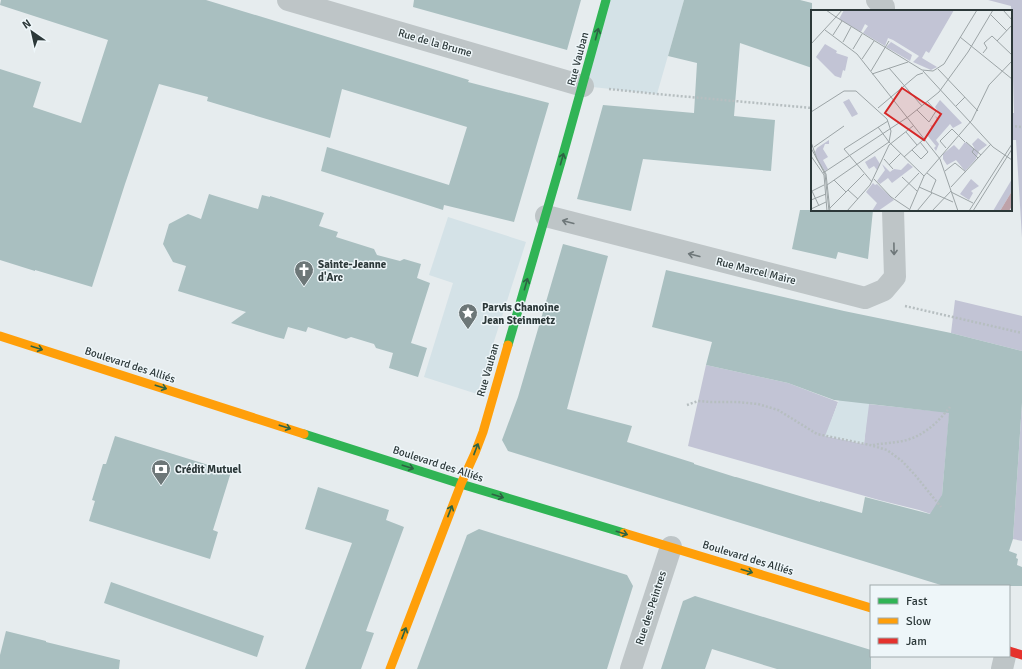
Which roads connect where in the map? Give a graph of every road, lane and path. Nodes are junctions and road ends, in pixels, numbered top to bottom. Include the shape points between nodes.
1 (288, 0) edge
2 (606, 0) edge
3 (877, 0) edge
4 (884, 10) edge
5 (583, 86) junction
6 (811, 108) edge
7 (1012, 126) edge
8 (1022, 127) edge
9 (894, 211) edge
10 (546, 216) junction
11 (884, 290) junction
12 (1022, 334) edge
13 (0, 336) edge
14 (687, 405) dead end
15 (950, 407) dead end
16 (870, 445) junction
17 (461, 484) junction
18 (941, 506) dead end
19 (671, 547) junction
20 (870, 608) edge
21 (1010, 651) edge
22 (1022, 655) edge
23 (1005, 657) edge
24 (390, 669) edge
25 (631, 669) edge
26 (1002, 669) edge

1 - 5 street, Rue de la Brume
5 -> 2 main road, Rue Vauban
3 - 4 street
5 - 6 path
10 -> 5 main road, Rue Vauban
7 - 8 path
9 -> 11 street via 895,277
11 -> 10 street, Rue Marcel Maire via 865,298
17 -> 10 main road, Rue Vauban via 482,432
11 - 12 path via 904,306
13 -> 17 main road, Boulevard des Alliés
14 - 16 path via 698,401 758,404 778,410 817,434
15 - 16 path via 931,428 919,435 906,440
16 - 18 path via 887,450 902,461
17 -> 19 main road, Boulevard des Alliés
24 -> 17 main road, Rue Vauban
19 -> 20 main road, Boulevard des Alliés
19 - 25 street, Rue des Peintres
21 - 22 main road
23 - 26 street

